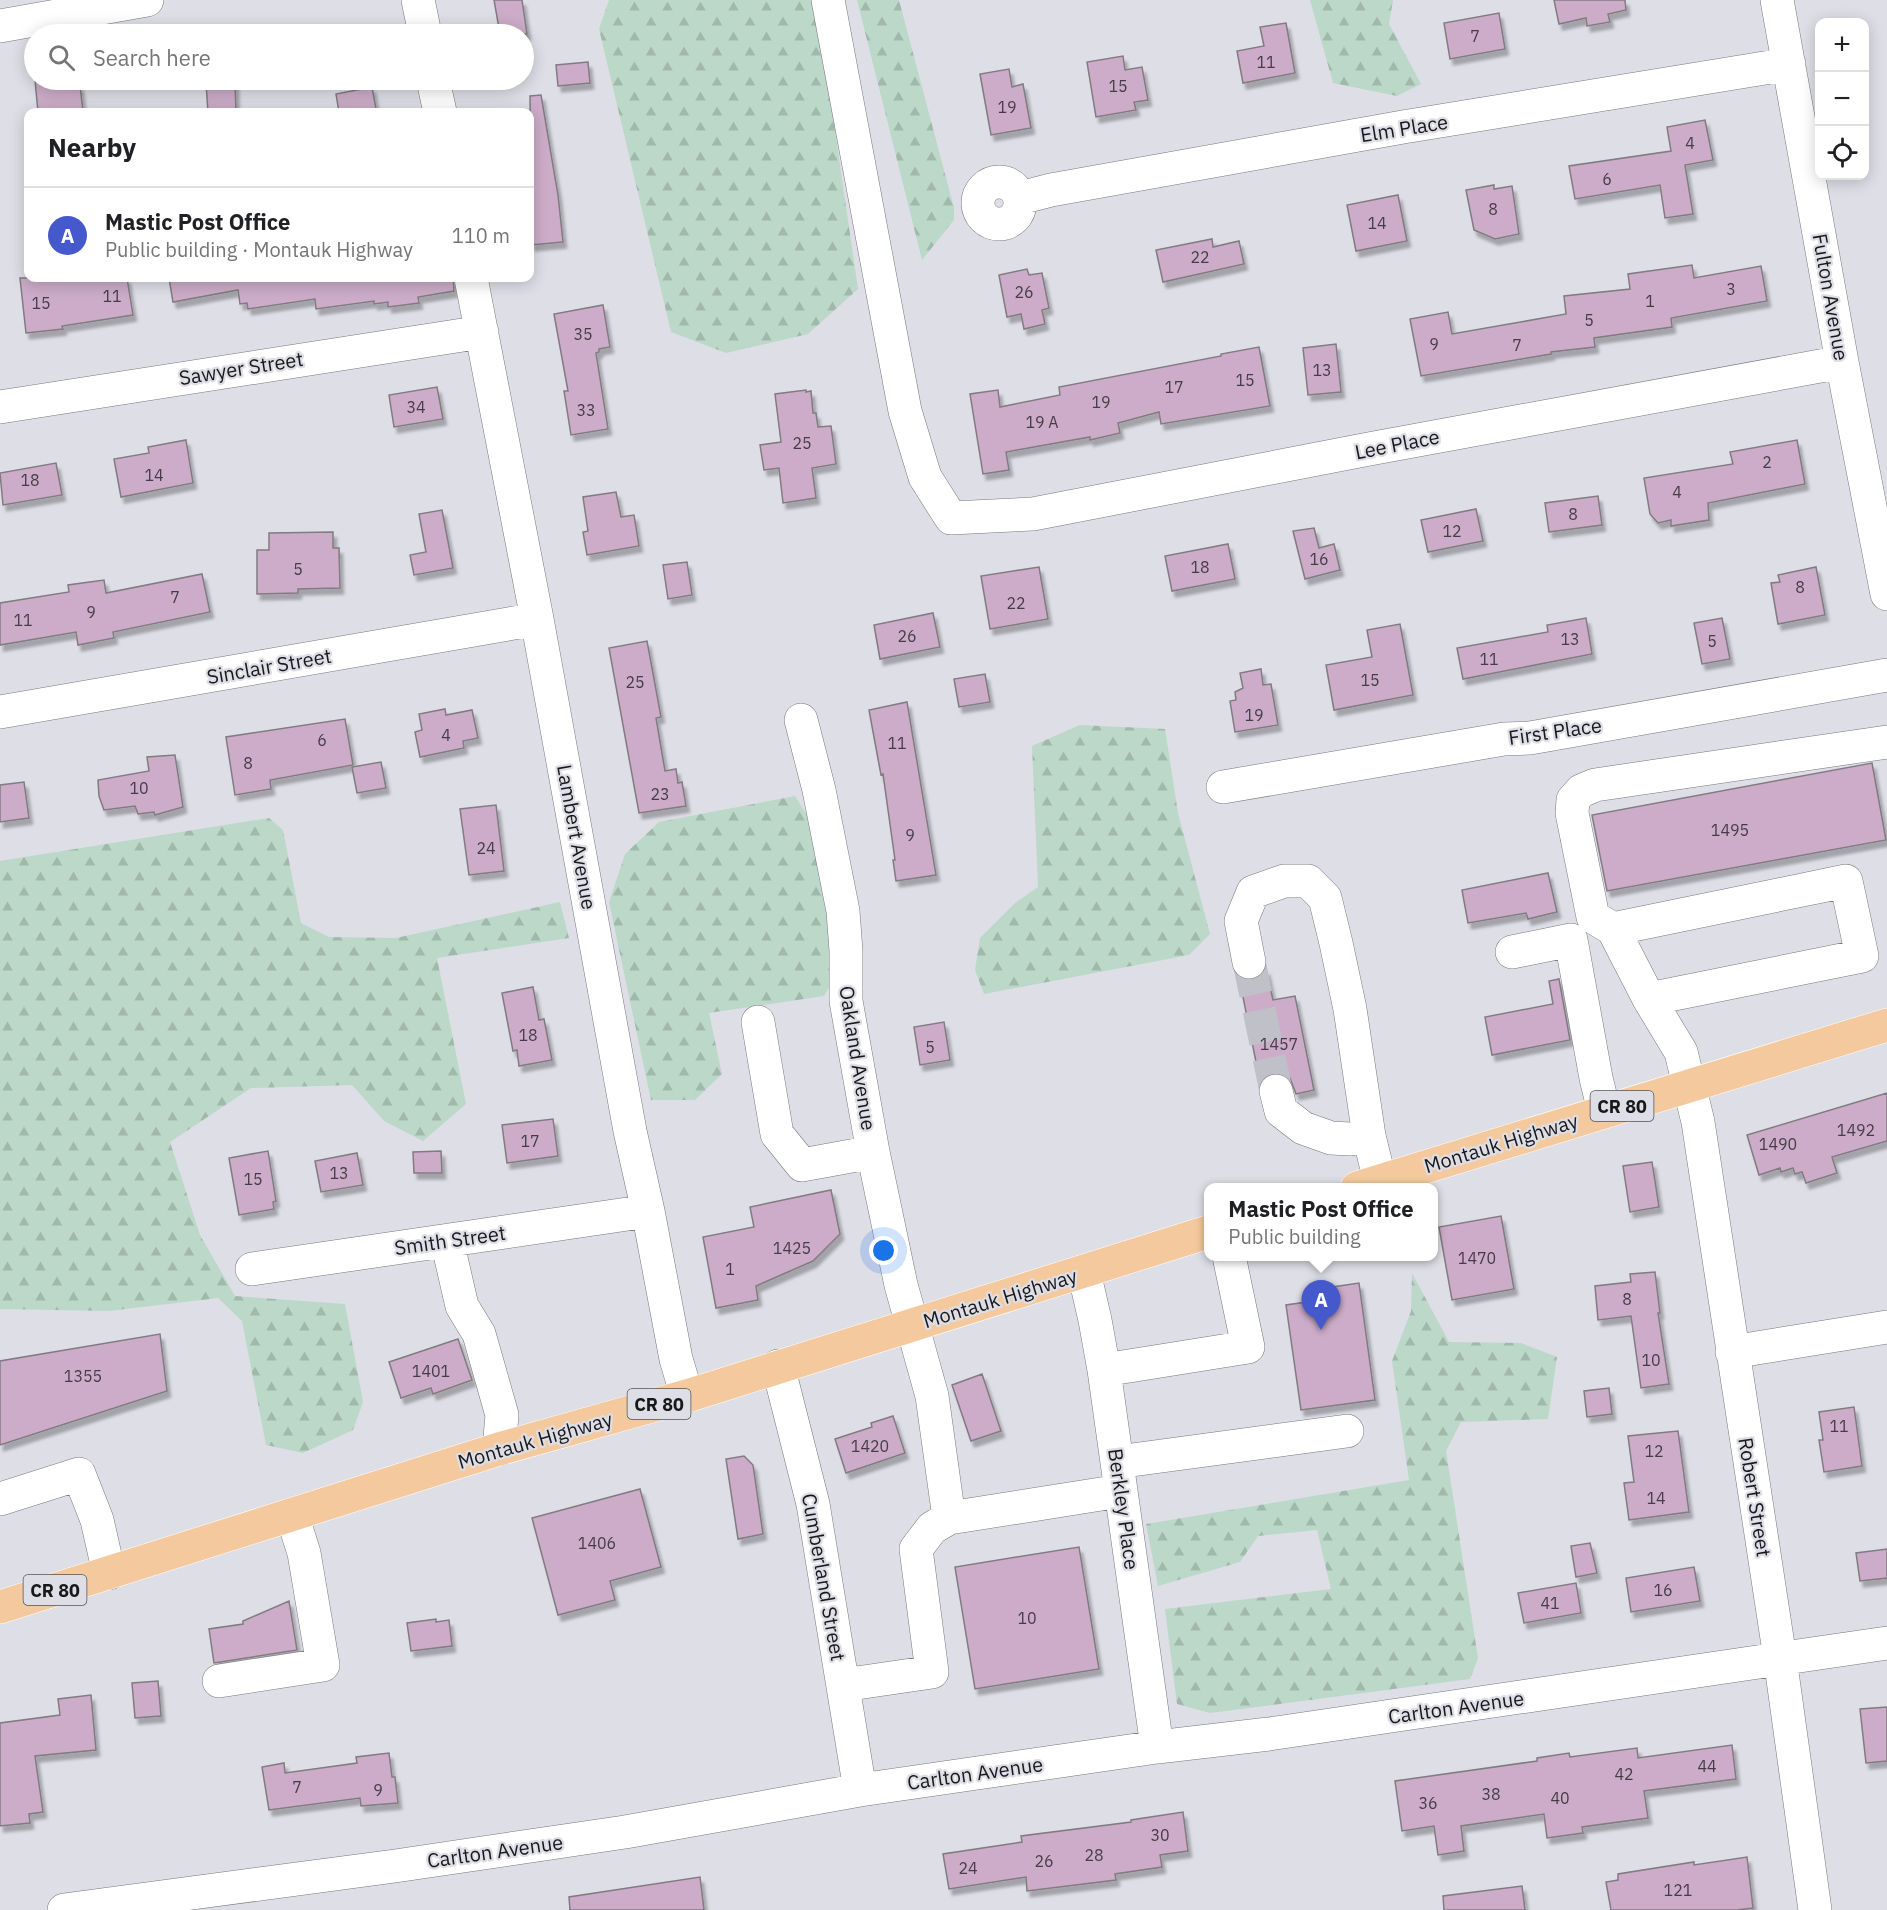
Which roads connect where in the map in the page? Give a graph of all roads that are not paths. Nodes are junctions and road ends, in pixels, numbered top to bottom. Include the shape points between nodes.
1 (147, 0) edge
2 (418, 0) edge
3 (828, 0) edge
4 (1777, 0) edge
5 (110, 3) edge
6 (423, 24) edge
7 (0, 26) edge
8 (1789, 64) junction
9 (436, 90) edge
10 (439, 108) edge
11 (1020, 198) dead end
12 (472, 282) edge
13 (482, 332) junction
14 (1842, 362) junction
15 (0, 407) edge
16 (1887, 594) edge
17 (537, 619) junction
18 (1887, 675) edge
19 (0, 712) edge
20 (801, 720) dead end
21 (1887, 742) edge
22 (1223, 787) dead end
23 (1613, 929) junction
24 (1512, 952) dead end
25 (1249, 962) tunnel mouth
26 (1649, 999) junction
27 (758, 1022) dead end
28 (1887, 1025) edge
29 (1689, 1086) junction
30 (1276, 1091) tunnel mouth
31 (1605, 1112) junction
32 (1369, 1136) junction
33 (873, 1152) junction
34 (1369, 1183) edge
35 (1372, 1183) edge
36 (648, 1211) junction
37 (1204, 1234) edge
38 (447, 1241) junction
39 (1230, 1261) edge
40 (252, 1269) dead end
41 (1084, 1272) junction
42 (911, 1325) junction
43 (1887, 1327) edge
44 (1732, 1352) junction
45 (778, 1366) junction
46 (1104, 1370) junction
47 (687, 1396) junction
48 (1347, 1431) dead end
49 (499, 1449) junction
50 (1119, 1476) junction
51 (0, 1499) edge
52 (292, 1515) junction
53 (949, 1518) junction
54 (109, 1573) junction
55 (0, 1607) edge
56 (1887, 1643) edge
57 (1780, 1658) junction
58 (219, 1681) dead end
59 (843, 1685) junction
60 (1157, 1747) junction
61 (860, 1790) junction
62 (64, 1910) edge
63 (1815, 1910) edge

1 - 5 street
2 - 6 street
3 - 14 street, Lee Place via 905,411 925,477 951,518 1033,514
4 - 8 street, Fulton Avenue
5 - 7 street
8 - 11 street, Elm Place via 1403,127
8 - 14 street, Fulton Avenue
9 - 10 street
12 - 13 street, Lambert Avenue
13 - 15 street, Sawyer Street
13 - 17 street, Lambert Avenue
14 - 16 street, Fulton Avenue
17 - 19 street, Sinclair Street
17 - 36 street, Lambert Avenue
18 - 22 street, First Place
20 - 33 street, Oakland Avenue via 843,911 846,1001
21 - 23 street via 1594,785 1581,791 1573,800 1572,813 1593,917
23 - 26 street, Robert Street
23 - 26 street via 1846,881 1862,956
24 - 31 street via 1570,940
25 - 32 street via 1241,921 1252,892 1284,881 1308,881 1324,898 1336,943
26 - 29 street, Robert Street via 1681,1052
27 - 33 street via 777,1134 802,1165
28 - 29 main road, Montauk Highway / CR 80
29 - 31 main road, Montauk Highway / CR 80
29 - 44 street, Robert Street via 1700,1133
30 - 32 street via 1281,1111 1303,1128 1331,1138
31 - 35 main road, Montauk Highway / CR 80
32 - 34 street
33 - 42 street, Oakland Avenue
36 - 38 street, Smith Street
36 - 47 street, Lambert Avenue via 676,1359
37 - 41 main road, Montauk Highway / CR 80
38 - 40 street, Smith Street
38 - 49 street via 462,1306 479,1334 502,1415
39 - 46 street via 1248,1347
41 - 42 main road, Montauk Highway / CR 80
41 - 46 street, Berkley Place
42 - 45 main road, Montauk Highway / CR 80
42 - 53 street, Oakland Avenue via 932,1396
43 - 44 street
44 - 57 street, Robert Street
45 - 47 main road, Montauk Highway / CR 80
45 - 59 street, Cumberland Street via 813,1504
46 - 50 street, Berkley Place
47 - 49 main road, Montauk Highway / CR 80
48 - 50 street
49 - 52 main road, Montauk Highway / CR 80
50 - 53 street
50 - 60 street, Berkley Place
51 - 54 street via 79,1474 97,1520
52 - 54 main road, Montauk Highway / CR 80
52 - 58 street via 304,1553 323,1665
53 - 59 street via 932,1528 916,1549 932,1672
54 - 55 main road, Montauk Highway / CR 80
56 - 57 street, Carlton Avenue
57 - 60 street, Carlton Avenue
57 - 63 street, Robert Street
59 - 61 street, Cumberland Street
60 - 61 street, Carlton Avenue
61 - 62 street, Carlton Avenue via 383,1868

